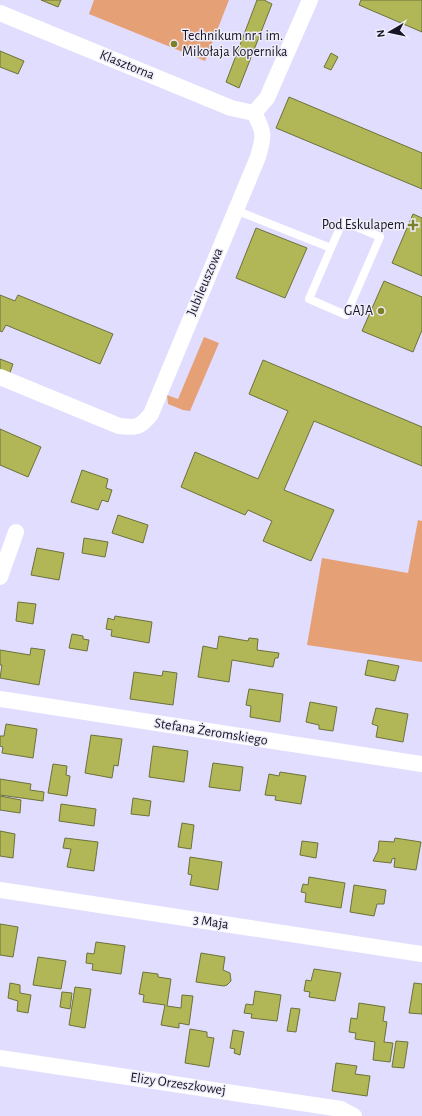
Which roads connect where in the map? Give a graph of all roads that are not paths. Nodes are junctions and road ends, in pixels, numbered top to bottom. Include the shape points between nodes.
1 (310, 0) edge
2 (0, 13) edge
3 (254, 113) junction
4 (235, 210) junction
5 (331, 248) junction
6 (0, 377) edge
7 (16, 532) dead end
8 (0, 577) edge
9 (0, 699) edge
10 (422, 764) edge
11 (0, 890) edge
12 (422, 954) edge
13 (0, 1058) edge
14 (354, 1116) edge

1 - 3 street via 267,98
2 - 3 street, Klasztorna via 231,108
3 - 4 street, Jubileuszowa via 264,136 258,157
4 - 5 lane
4 - 6 street, Jubileuszowa via 150,414 140,426 119,426
5 - 5 lane via 309,299 346,315 380,237 343,221
7 - 8 street
9 - 10 street, Stefana Żeromskiego
11 - 12 street, 3 Maja
13 - 14 street, Elizy Orzeszkowej via 342,1108

